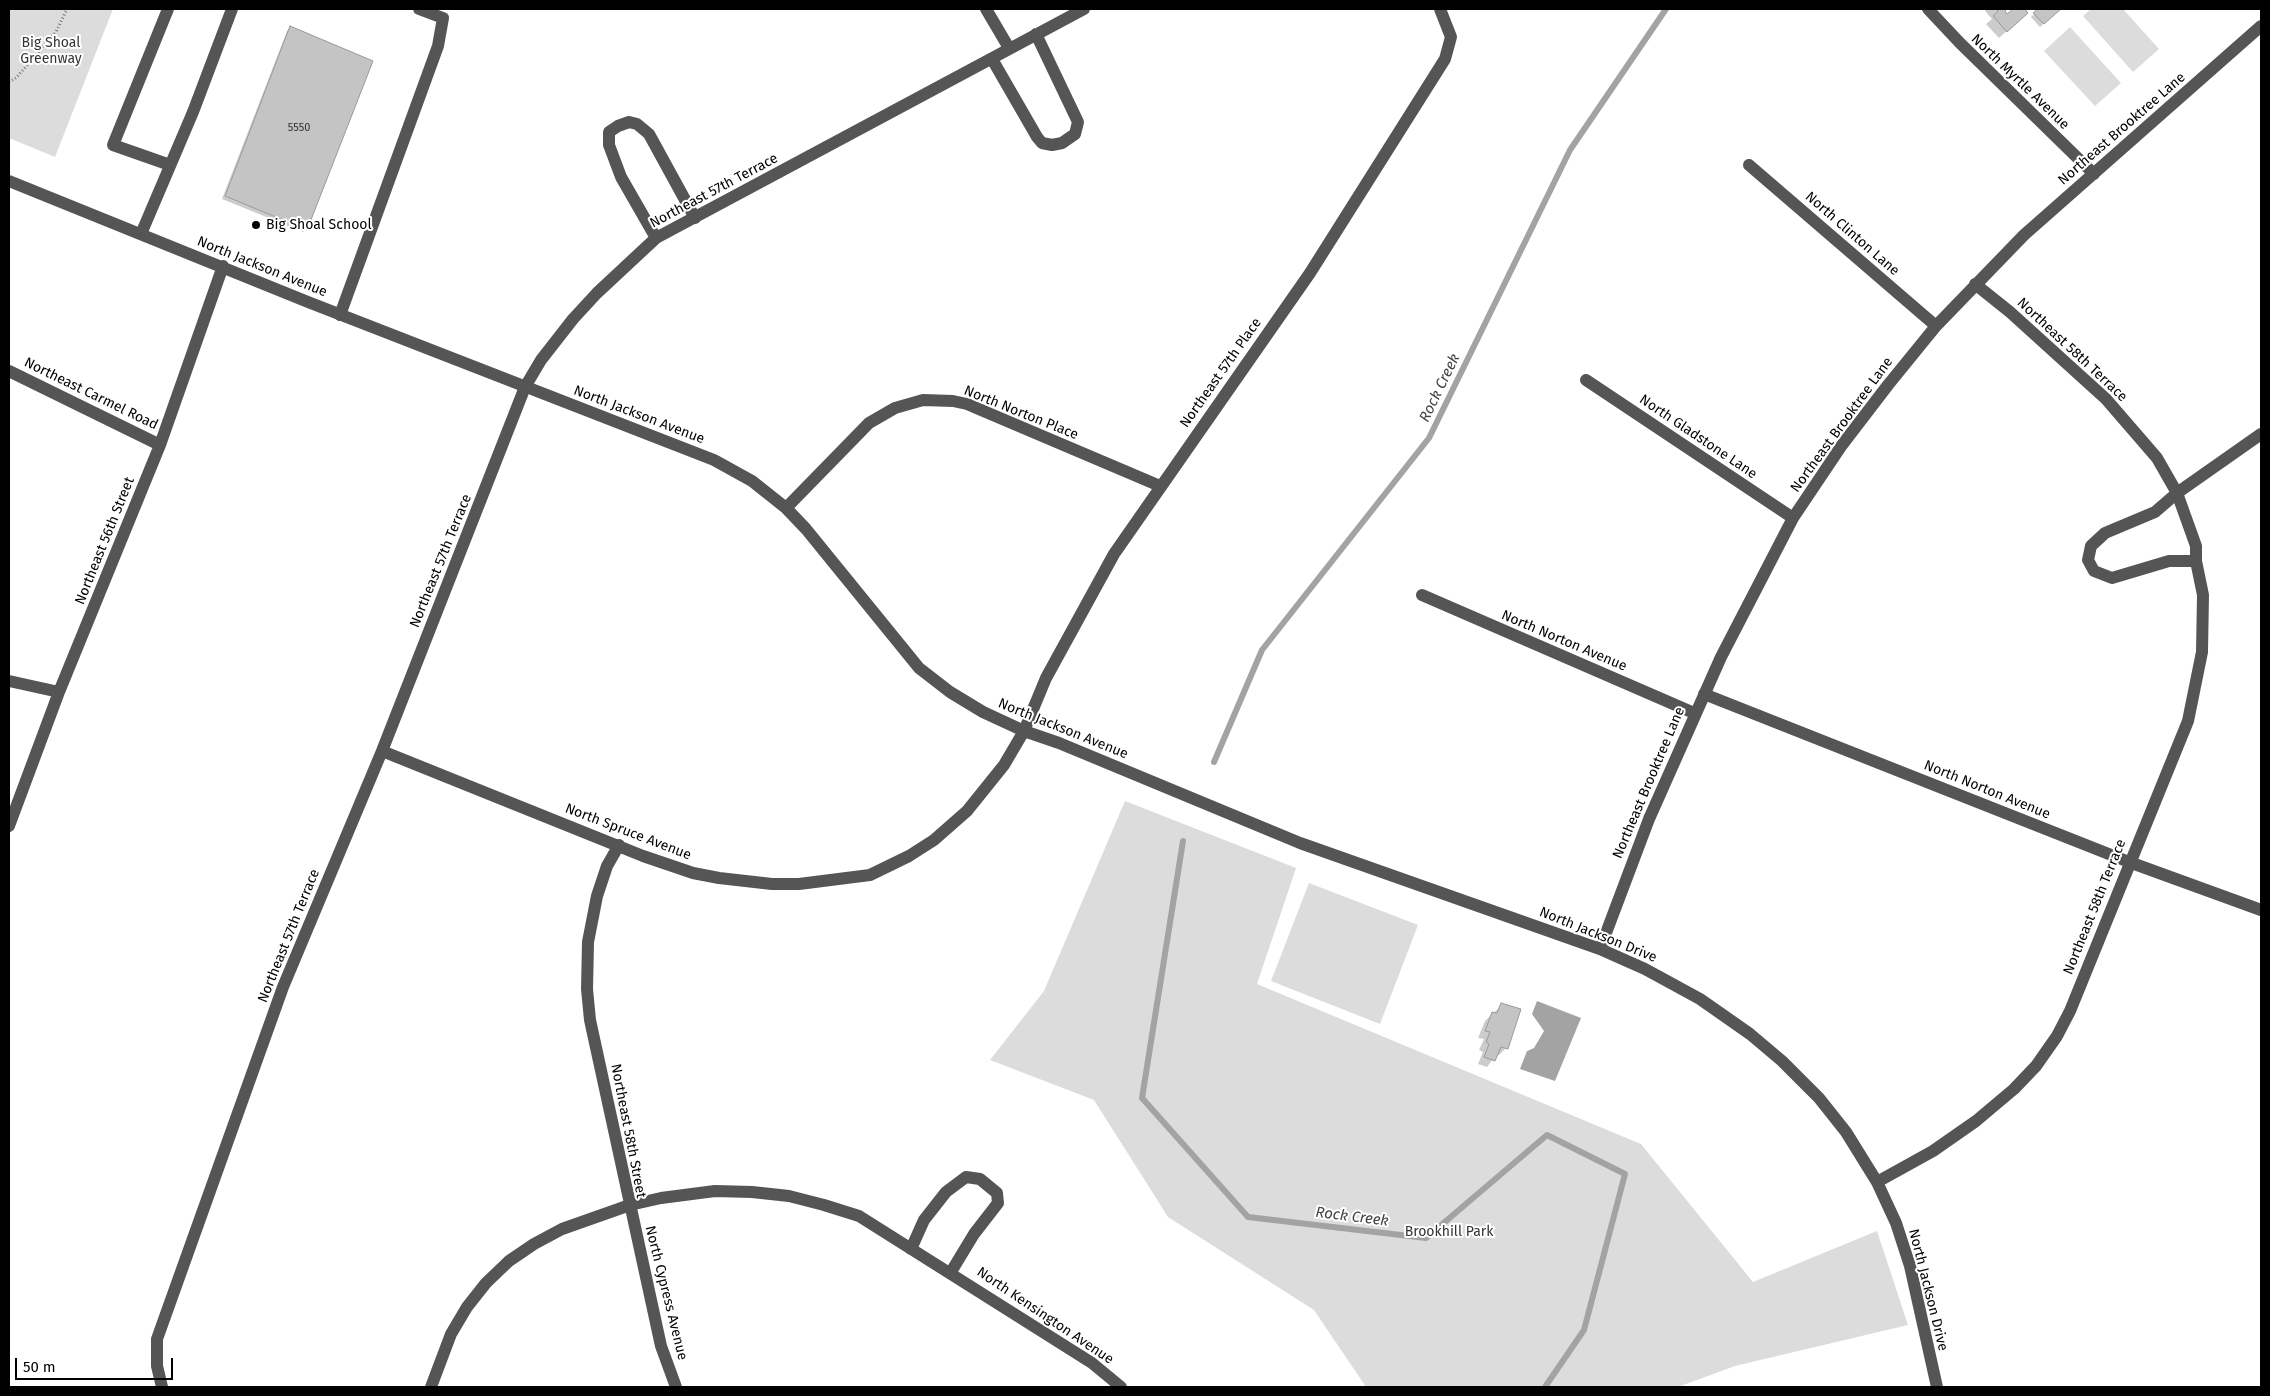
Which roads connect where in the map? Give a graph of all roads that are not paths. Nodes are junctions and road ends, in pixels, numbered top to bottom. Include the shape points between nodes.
1 (168, 9) edge
2 (232, 9) edge
3 (419, 9) edge
4 (986, 9) edge
5 (1084, 9) edge
6 (1440, 9) edge
7 (1928, 9) edge
8 (2261, 26) edge
9 (1036, 34) junction
10 (1009, 48) junction
11 (992, 60) junction
12 (170, 165) junction
13 (1749, 165) dead end
14 (2094, 174) junction
15 (9, 181) edge
16 (695, 218) junction
17 (141, 234) junction
18 (656, 238) junction
19 (223, 266) junction
20 (1975, 284) junction
21 (340, 315) junction
22 (1936, 326) junction
23 (9, 371) edge
24 (1586, 380) dead end
25 (525, 387) junction
26 (2261, 434) edge
27 (160, 445) junction
28 (1160, 486) junction
29 (2177, 493) junction
30 (786, 508) junction
31 (1793, 518) junction
32 (2196, 560) junction
33 (1422, 595) dead end
34 (9, 681) edge
35 (59, 692) junction
36 (1704, 694) junction
37 (1694, 713) junction
38 (1024, 731) junction
39 (382, 751) junction
40 (1180, 793) joint
41 (9, 826) edge
42 (619, 845) junction
43 (2129, 862) junction
44 (2261, 910) edge
45 (1600, 949) junction
46 (1877, 1182) junction
47 (630, 1205) junction
48 (911, 1249) junction
49 (951, 1272) junction
50 (162, 1387) edge
51 (431, 1387) edge
52 (676, 1387) edge
53 (1122, 1387) edge
54 (1937, 1387) edge

1 - 12 street via 113,145
2 - 12 street
3 - 21 street via 443,18 438,46
4 - 10 street
5 - 9 street, Northeast 57th Terrace
6 - 28 street, Northeast 57th Place via 1450,37 1445,59 1310,273
7 - 14 street, North Myrtle Avenue
8 - 14 street, Northeast Brooktree Lane
9 - 10 street, Northeast 57th Terrace
9 - 11 street via 1078,122 1075,134 1062,143 1042,143
10 - 11 street, Northeast 57th Terrace
11 - 16 street, Northeast 57th Terrace
12 - 17 street
13 - 22 street, North Clinton Lane
14 - 20 street, Northeast Brooktree Lane via 2024,235
15 - 17 street, North Jackson Avenue
16 - 18 street, Northeast 57th Terrace
16 - 18 street via 649,134 637,124 629,122 618,126 609,132 608,145 620,177
17 - 19 street, North Jackson Avenue
18 - 25 street, Northeast 57th Terrace via 573,319
19 - 21 street, North Jackson Avenue
19 - 27 street, Northeast 56th Street
20 - 22 street, Northeast Brooktree Lane
20 - 29 street, Northeast 58th Terrace via 2106,399 2157,458
21 - 25 street, North Jackson Avenue
22 - 31 street, Northeast Brooktree Lane via 1842,445
23 - 27 street, Northeast Carmel Road
24 - 31 street, North Gladstone Lane
25 - 30 street, North Jackson Avenue via 714,460 752,481
25 - 39 street, Northeast 57th Terrace
26 - 29 street
27 - 35 street, Northeast 56th Street
28 - 30 street, North Norton Place via 967,404 923,400 894,408 869,423
28 - 38 street, Northeast 57th Place via 1086,602 1046,678
29 - 32 street, Northeast 58th Terrace via 2196,546
29 - 32 street via 2155,512 2105,534 2091,546 2088,560 2094,571 2112,578 2169,561
30 - 38 street, North Jackson Avenue via 920,668 983,712
31 - 36 street, Northeast Brooktree Lane
32 - 43 street, Northeast 58th Terrace via 2203,595 2202,652 2196,687 2184,729
33 - 37 street, North Norton Avenue
34 - 35 street
35 - 41 street, Northeast 56th Street
36 - 37 street, Northeast Brooktree Lane
36 - 43 street, North Norton Avenue
37 - 45 street, Northeast Brooktree Lane via 1648,820
38 - 40 street, North Jackson Avenue
38 - 42 street, North Spruce Avenue via 1004,765 967,811 918,851 870,876 799,884 746,882 693,873
39 - 42 street, North Spruce Avenue
39 - 50 street, Northeast 57th Terrace via 283,986 157,1339 157,1366
40 - 45 street, North Jackson Drive via 1300,843
42 - 47 street, Northeast 58th Street via 607,866 597,896 588,942 587,989 590,1020
43 - 44 street, North Norton Avenue
43 - 46 street, Northeast 58th Terrace via 2070,1011 2036,1066 1976,1121 1933,1151
45 - 46 street, North Jackson Drive via 1700,999 1750,1034 1824,1105 1846,1132
46 - 54 street, North Jackson Drive via 1896,1223 1910,1266
47 - 48 street, North Kensington Avenue via 715,1191 789,1196 859,1216
47 - 51 street, Northeast 58th Street via 562,1229 534,1244 486,1283 451,1334
47 - 52 street, North Cypress Avenue via 661,1346
48 - 49 street, North Kensington Avenue
48 - 49 street via 924,1220 946,1192 966,1176 980,1179 997,1193 998,1203
49 - 53 street, North Kensington Avenue via 1092,1362

